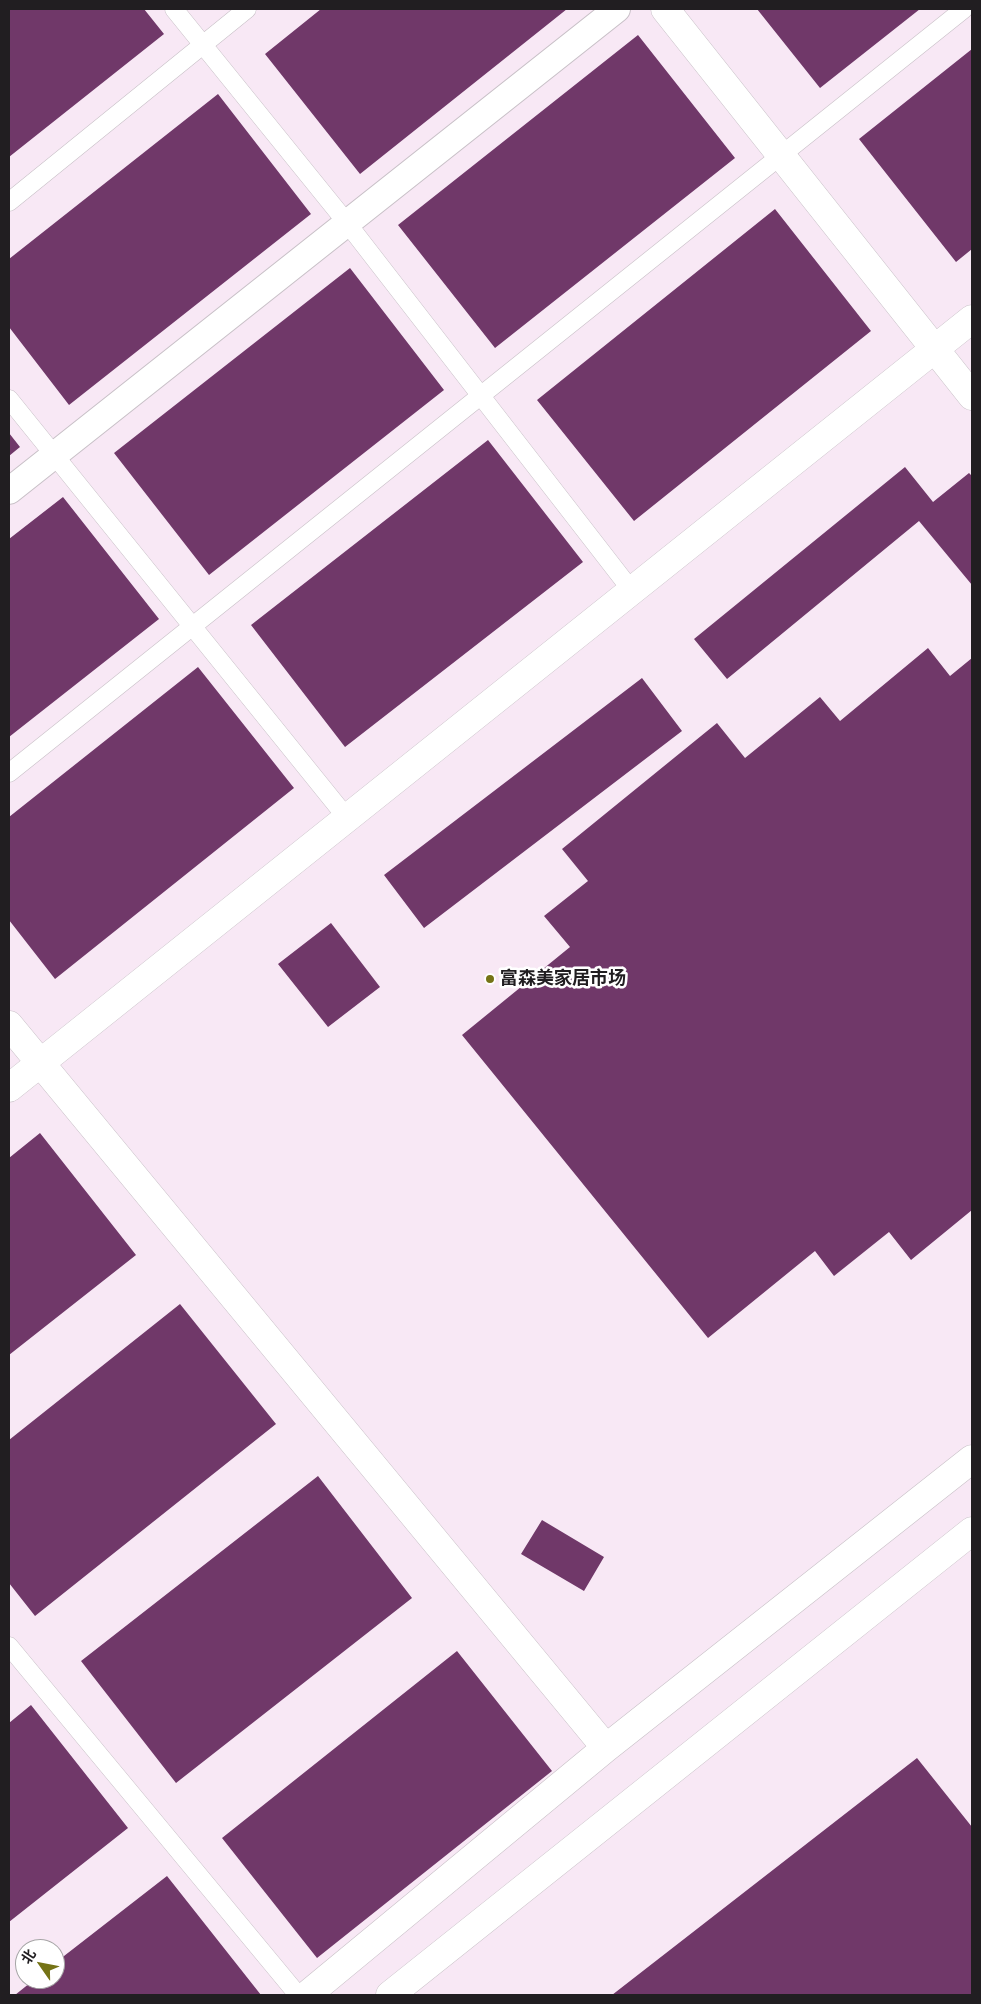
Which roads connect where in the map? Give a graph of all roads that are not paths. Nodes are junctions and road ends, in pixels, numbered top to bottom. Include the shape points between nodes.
1 (174, 9) edge
2 (247, 9) edge
3 (617, 9) edge
4 (664, 9) edge
5 (964, 9) edge
6 (202, 45) junction
7 (781, 155) junction
8 (9, 202) edge
9 (347, 223) junction
10 (972, 319) edge
11 (935, 349) junction
12 (481, 396) junction
13 (972, 396) edge
14 (9, 399) edge
15 (54, 455) junction
16 (9, 491) edge
17 (632, 591) junction
18 (192, 627) junction
19 (9, 773) edge
20 (347, 818) junction
21 (9, 1025) edge
22 (40, 1063) junction
23 (9, 1088) edge
24 (972, 1459) edge
25 (972, 1531) edge
26 (9, 1646) edge
27 (606, 1748) junction
28 (298, 1995) edge
29 (307, 1995) edge
30 (390, 1995) edge

1 - 6 lane
2 - 6 lane
3 - 9 street
4 - 7 street
5 - 7 lane
6 - 8 lane
6 - 9 lane
7 - 11 street
7 - 12 lane
9 - 12 lane
9 - 15 street
10 - 11 street
11 - 13 street
11 - 17 street
12 - 17 lane
12 - 18 lane
14 - 15 lane
15 - 16 street
15 - 18 lane
17 - 20 street
18 - 19 lane
18 - 20 lane
20 - 22 street
21 - 22 street
22 - 23 street
22 - 27 street
24 - 27 street
25 - 30 street
26 - 28 lane
27 - 29 street

